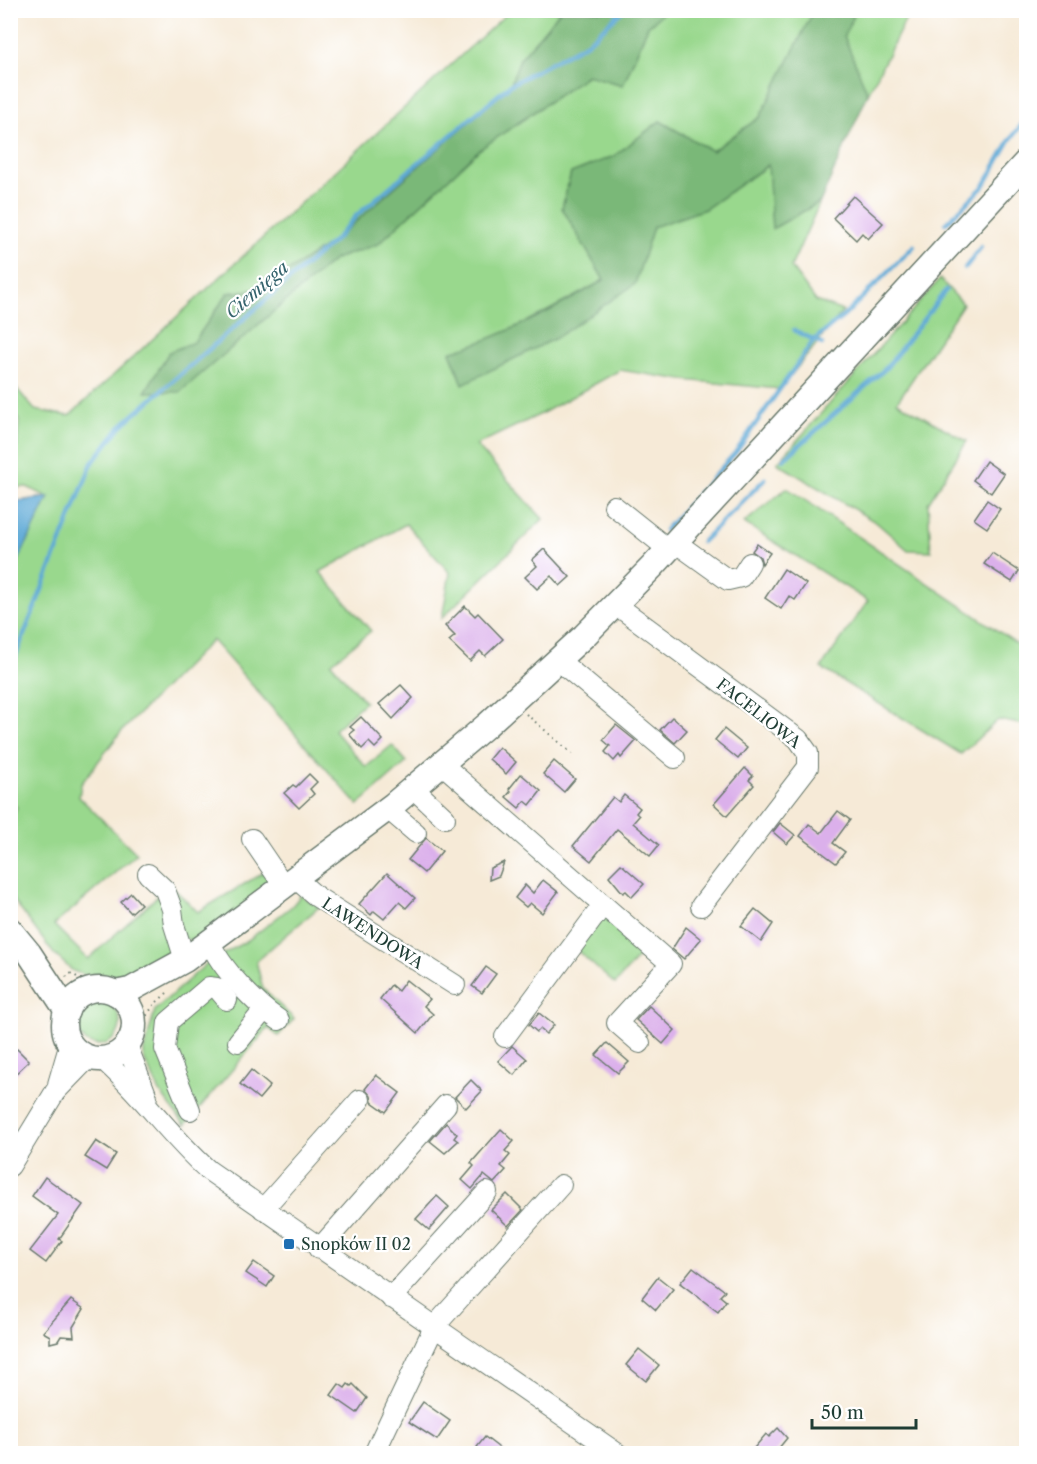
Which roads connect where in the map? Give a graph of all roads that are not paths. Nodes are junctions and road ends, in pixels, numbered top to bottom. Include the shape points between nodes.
1 (1024, 151) edge
2 (614, 506) dead end
3 (672, 546) junction
4 (750, 563) dead end
5 (615, 604) junction
6 (558, 660) junction
7 (675, 758) dead end
8 (443, 765) junction
9 (413, 788) junction
10 (388, 808) junction
11 (446, 818) dead end
12 (416, 833) dead end
13 (252, 839) dead end
14 (148, 874) dead end
15 (290, 882) junction
16 (603, 905) junction
17 (701, 906) dead end
18 (10, 930) edge
19 (210, 942) junction
20 (29, 953) junction
21 (184, 960) junction
22 (455, 986) dead end
23 (113, 987) junction
24 (88, 991) junction
25 (226, 1000) dead end
26 (67, 1011) junction
27 (134, 1017) junction
28 (506, 1037) dead end
29 (238, 1042) dead end
30 (640, 1043) dead end
31 (135, 1044) junction
32 (87, 1053) junction
33 (169, 1064) junction
34 (140, 1080) junction
35 (360, 1100) dead end
36 (150, 1105) junction
37 (446, 1105) dead end
38 (190, 1110) dead end
39 (10, 1166) edge
40 (561, 1185) dead end
41 (488, 1192) dead end
42 (263, 1209) junction
43 (319, 1249) junction
44 (391, 1298) junction
45 (434, 1327) junction
46 (374, 1454) edge
47 (618, 1454) edge

1 - 3 main road
2 - 3 street
3 - 4 street via 728,579 741,577
3 - 5 main road
5 - 6 main road
5 - 17 street, FACELIOWA via 798,739 808,753 808,767
6 - 7 street
6 - 8 main road
8 - 9 main road
8 - 16 street
9 - 10 main road
9 - 11 street
10 - 12 street
10 - 15 main road
13 - 15 street, LAWENDOWA
14 - 21 street via 165,890
15 - 19 main road
15 - 22 street, LAWENDOWA
16 - 28 street
16 - 30 street via 671,964 617,1023
18 - 20 main road
19 - 21 main road
19 - 29 street via 214,954 272,1015
20 - 24 main road
20 - 26 main road
21 - 23 main road via 130,990
21 - 27 main road
23 - 24 main road
23 - 27 main road
24 - 26 main road via 75,999
25 - 33 street via 217,988 209,987 168,1022 165,1049
26 - 32 main road via 64,1028
27 - 31 main road
31 - 32 main road via 116,1054
31 - 34 street
32 - 36 street
32 - 39 street via 56,1092
33 - 34 street
33 - 38 street
34 - 36 street
35 - 42 street
36 - 42 street via 177,1141 200,1163
37 - 43 street
40 - 45 street
41 - 44 street
42 - 43 street
43 - 44 street
44 - 45 street
45 - 46 street
45 - 47 street

